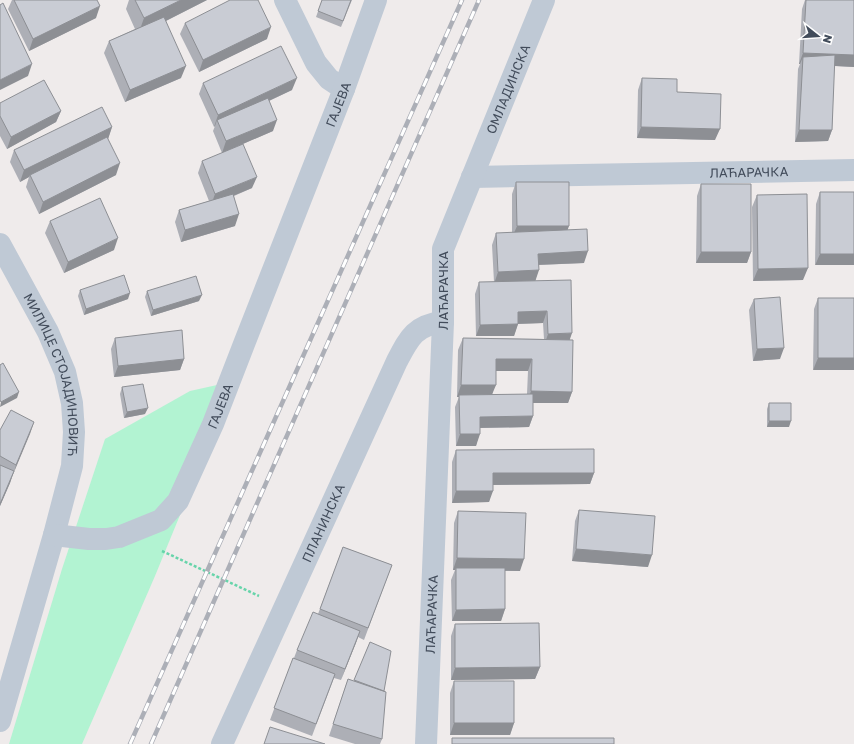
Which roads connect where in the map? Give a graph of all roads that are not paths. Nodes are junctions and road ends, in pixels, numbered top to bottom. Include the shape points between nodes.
1 (285, 0) edge
2 (376, 0) edge
3 (544, 0) edge
4 (344, 89) junction
5 (854, 170) edge
6 (472, 177) junction
7 (0, 244) edge
8 (443, 322) junction
9 (54, 535) junction
10 (0, 721) edge
11 (222, 744) edge
12 (426, 744) edge

1 - 4 street via 316,63 329,79
2 - 4 street, ГАЈЕВА
3 - 6 street, ОМЛАДИНСКА
4 - 9 street, ГАЈЕВА via 213,424 178,501 161,520 127,534 106,539
5 - 6 street, ЛАЋАРАЧКА
6 - 8 street, ЛАЋАРАЧКА via 443,249
7 - 9 street, МИЛИЦЕ СТОЈАДИНОВИЋ via 48,332 65,372 72,403 72,466
8 - 11 street, ПЛАНИНСКА via 427,325 414,333 397,361
8 - 12 street, ЛАЋАРАЧКА
9 - 10 street

